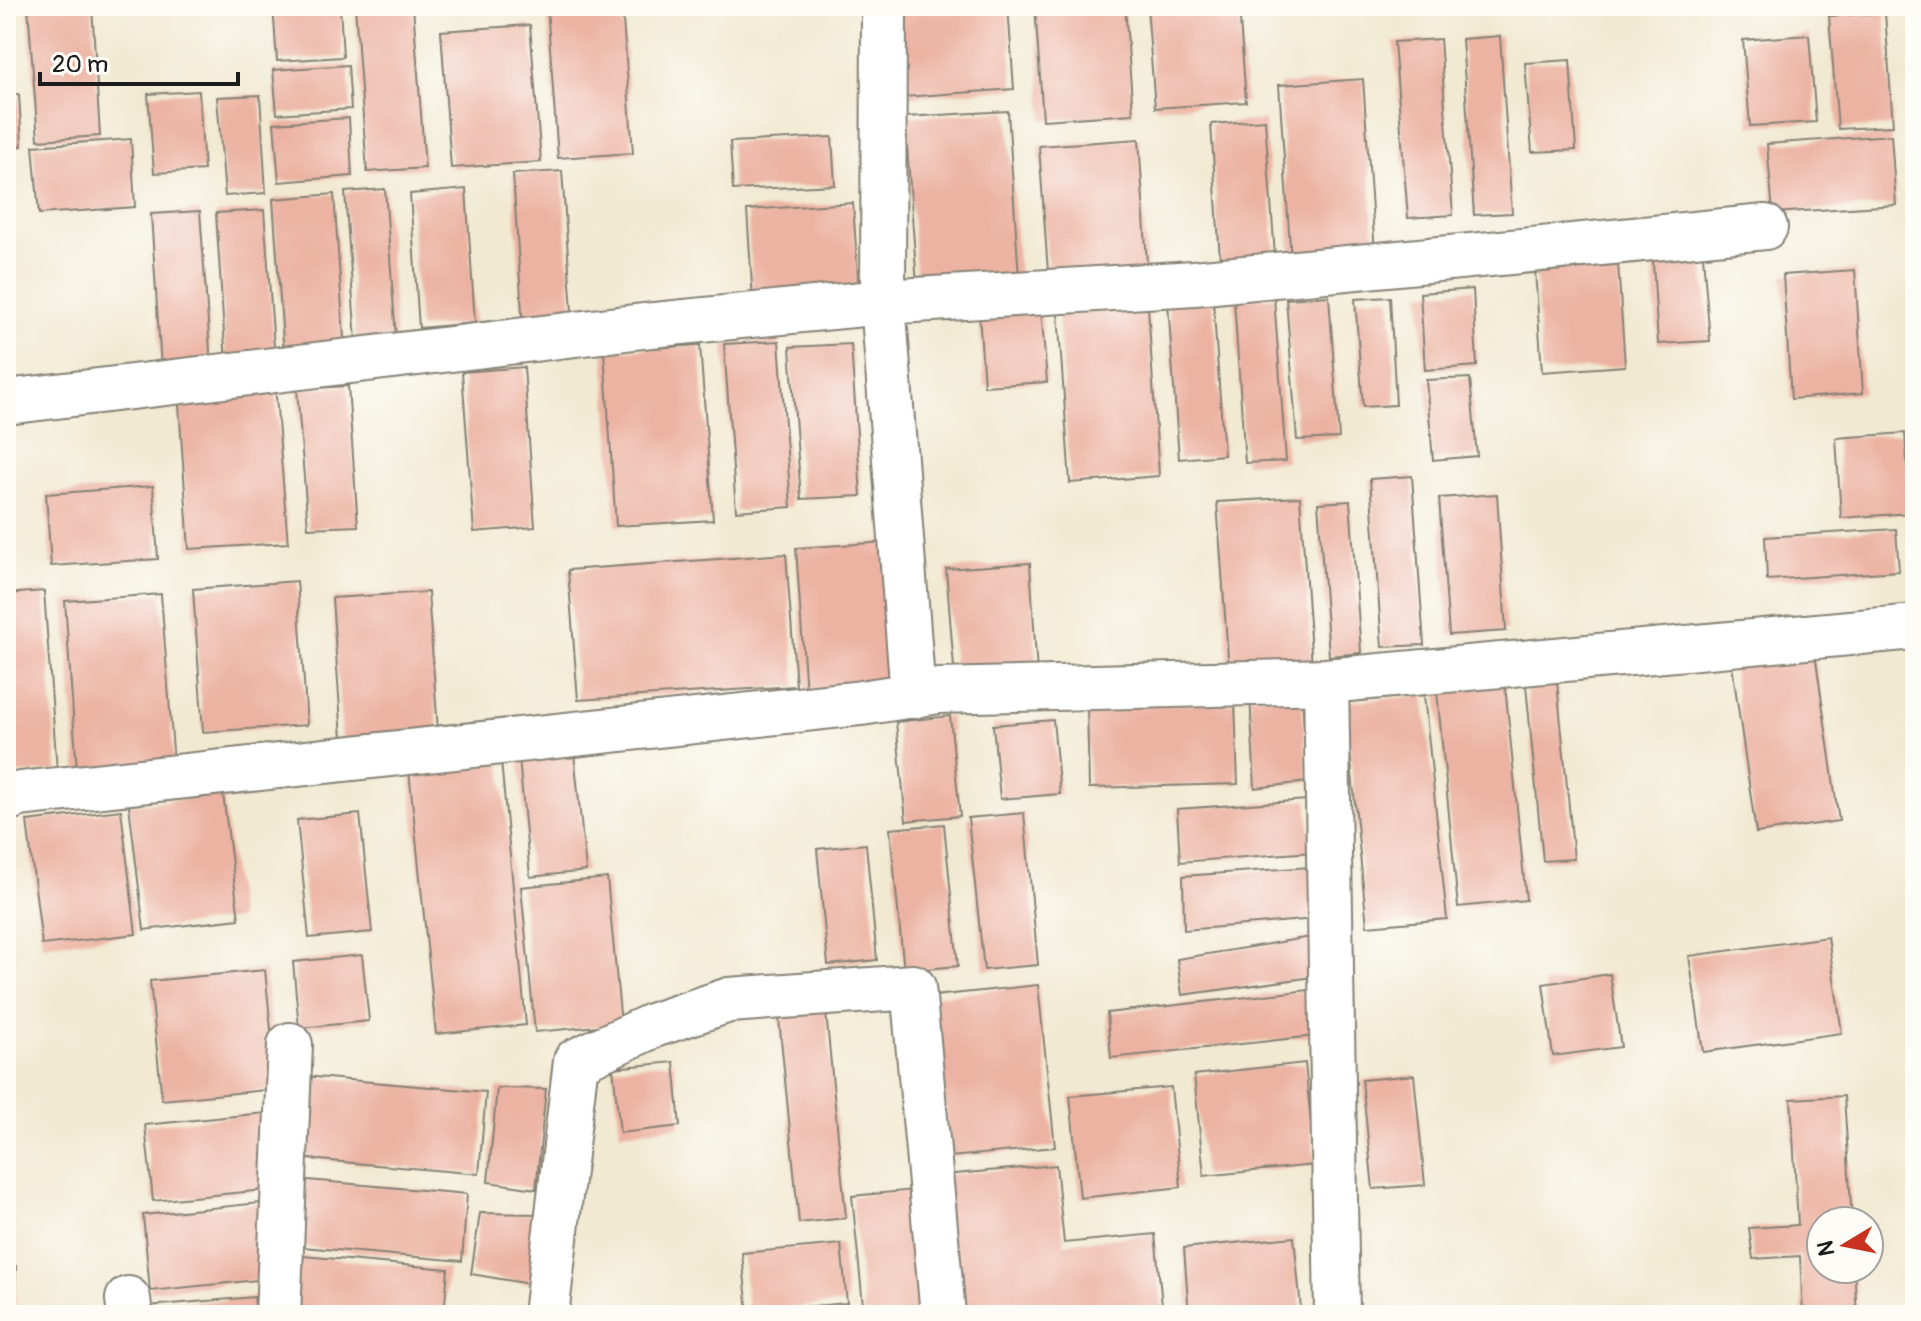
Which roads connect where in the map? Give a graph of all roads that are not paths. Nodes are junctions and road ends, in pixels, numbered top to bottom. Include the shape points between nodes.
1 (884, 6) edge
2 (1765, 227) dead end
3 (883, 302) junction
4 (6, 402) edge
5 (1915, 627) edge
6 (1326, 681) junction
7 (913, 696) junction
8 (6, 799) edge
9 (290, 1045) dead end
10 (278, 1315) edge
11 (546, 1315) edge
12 (943, 1315) edge
13 (1337, 1315) edge

1 - 3 street
2 - 3 street via 1194,283
3 - 4 street
3 - 7 street
5 - 6 street
6 - 7 street via 939,691
6 - 13 street
7 - 8 street
9 - 10 street
11 - 12 street via 576,1061 654,1025 729,1000 913,987

